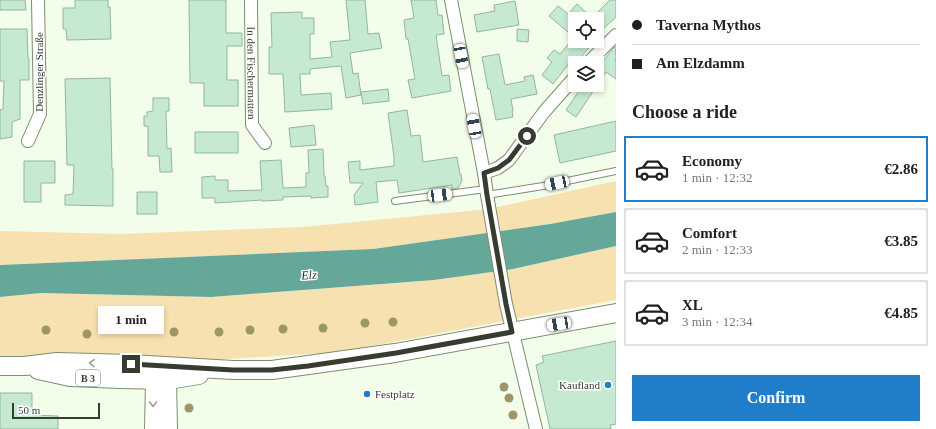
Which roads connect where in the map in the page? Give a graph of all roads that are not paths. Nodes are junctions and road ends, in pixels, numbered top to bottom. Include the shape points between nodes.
1 (38, 0) edge
2 (251, 0) edge
3 (451, 0) edge
4 (616, 35) edge
5 (595, 56) edge
6 (568, 85) edge
7 (28, 141) dead end
8 (265, 143) dead end
9 (616, 170) edge
10 (484, 173) junction
11 (486, 192) junction
12 (395, 202) dead end
13 (616, 313) edge
14 (512, 332) junction
15 (0, 366) edge
16 (233, 370) junction
17 (159, 375) junction
18 (153, 429) edge
19 (169, 429) edge
20 (536, 429) edge

1 - 7 street, Denzlinger Straße via 40,114
2 - 8 street, In den Fischermatten via 252,125
3 - 10 street
4 - 5 street
6 - 10 street via 544,112 509,160 498,168
9 - 11 lane via 543,186
10 - 11 street
11 - 12 lane
11 - 14 street
13 - 14 main road, B 3
14 - 16 main road, B 3 via 308,366 272,370
14 - 20 street
15 - 17 main road, B 3 via 57,362
16 - 17 main road, B 3
16 - 17 main road, B 3 via 184,367
17 -> 18 main road
17 - 19 main road

